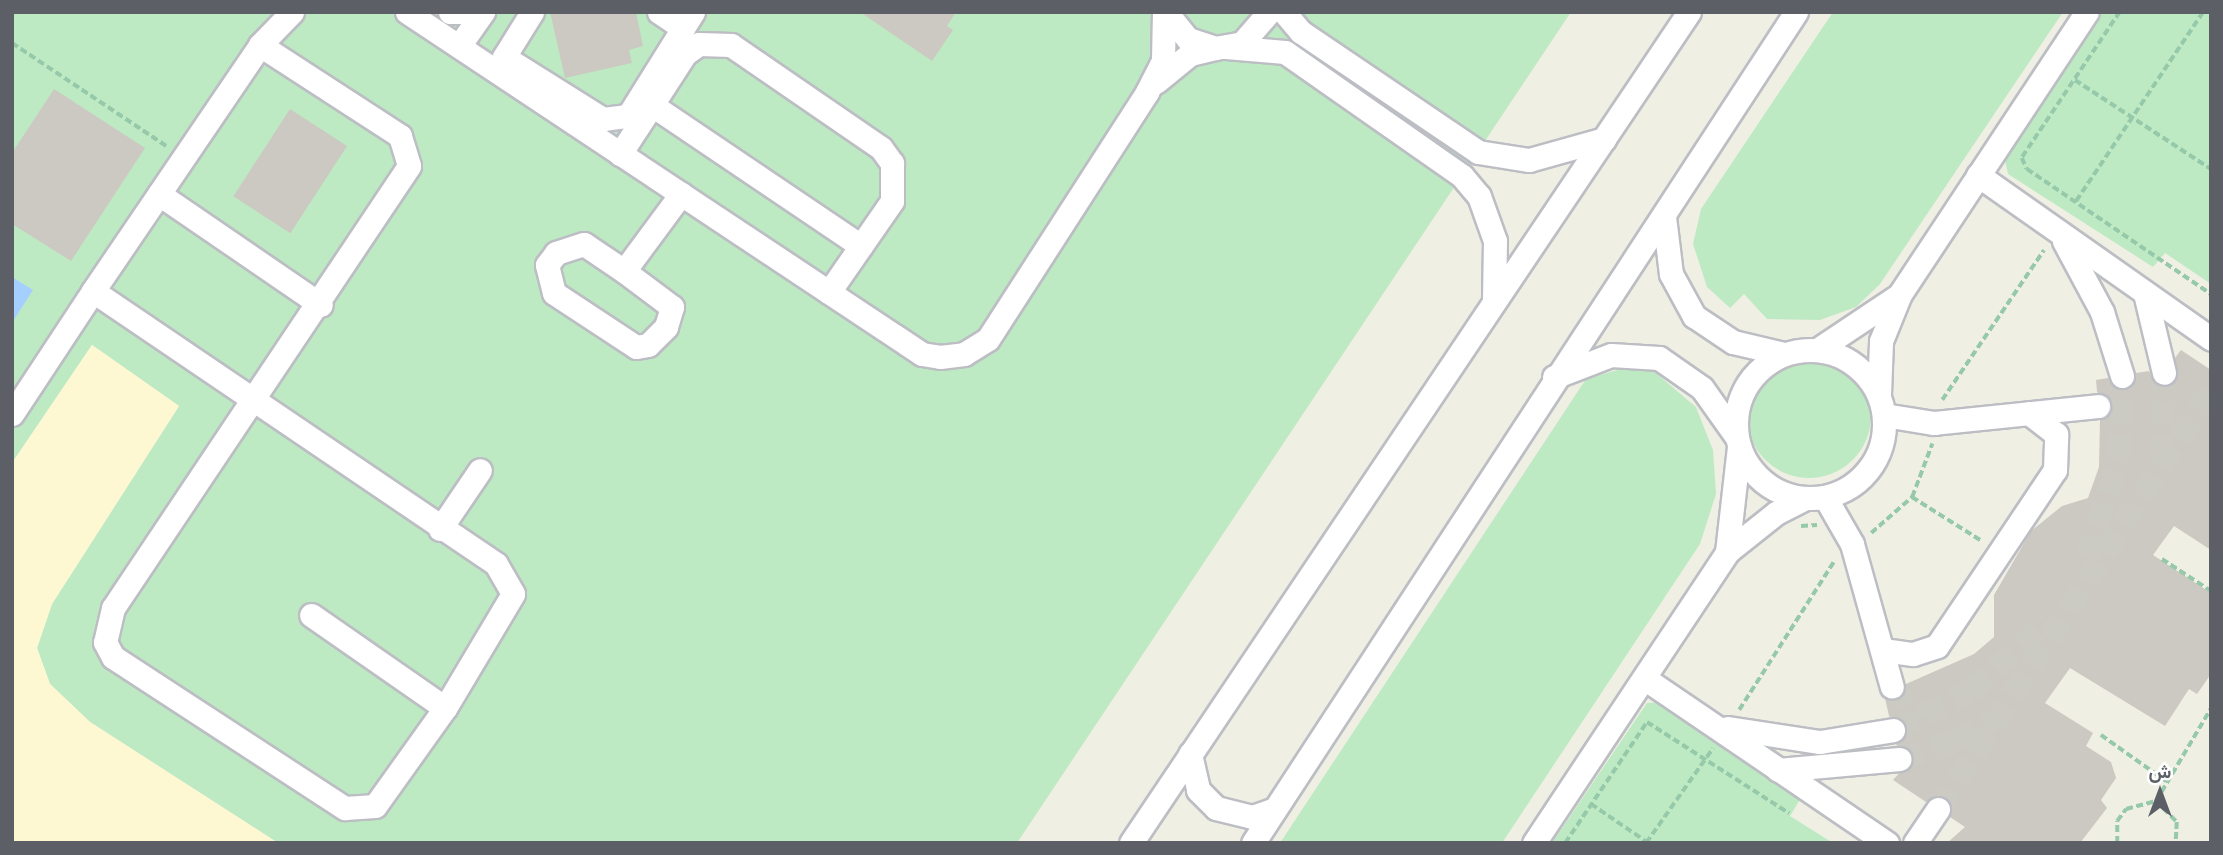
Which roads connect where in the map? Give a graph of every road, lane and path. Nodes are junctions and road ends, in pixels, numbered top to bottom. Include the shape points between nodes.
1 (275, 12) edge
2 (292, 12) edge
3 (407, 12) edge
4 (450, 12) edge
5 (458, 12) edge
6 (483, 12) edge
7 (532, 12) edge
8 (659, 12) edge
9 (1165, 12) edge
10 (1269, 12) edge
11 (1284, 12) edge
12 (1689, 12) edge
13 (1796, 12) edge
14 (2087, 12) edge
15 (2120, 12) edge
16 (2203, 12) edge
17 (688, 20) edge
18 (12, 43) edge
19 (260, 45) junction
20 (460, 46) junction
21 (1221, 48) junction
22 (2075, 80) junction
23 (1147, 92) junction
24 (652, 105) junction
25 (2132, 117) junction
26 (1604, 139) junction
27 (620, 154) junction
28 (184, 157) junction
29 (2211, 169) edge
30 (1978, 175) junction
31 (159, 194) junction
32 (681, 194) junction
33 (2076, 201) junction
34 (1664, 217) junction
35 (2045, 238) junction
36 (861, 246) junction
37 (624, 271) junction
38 (93, 291) junction
39 (829, 292) junction
40 (2145, 293) junction
41 (1900, 294) junction
42 (2211, 294) edge
43 (1494, 303) junction
44 (321, 305) junction
45 (2211, 339) edge
46 (1817, 350) junction
47 (1784, 354) junction
48 (2164, 373) tunnel mouth
49 (2122, 376) tunnel mouth
50 (1554, 377) junction
51 (256, 402) junction
52 (1882, 405) junction
53 (2098, 406) dead end
54 (1949, 408) dead end
55 (1936, 409) dead end
56 (2029, 413) junction
57 (12, 414) edge
58 (1738, 442) junction
59 (480, 470) dead end
60 (1912, 497) dead end
61 (1815, 498) junction
62 (1796, 526) dead end
63 (1827, 527) dead end
64 (440, 530) junction
65 (1841, 551) dead end
66 (1727, 552) junction
67 (2000, 553) junction
68 (2162, 559) dead end
69 (1844, 563) dead end
70 (2211, 591) edge
71 (311, 615) dead end
72 (1883, 650) junction
73 (1644, 678) junction
74 (1892, 687) tunnel mouth
75 (445, 708) junction
76 (2211, 708) edge
77 (2206, 715) junction
78 (2211, 718) edge
79 (1711, 724) junction
80 (1893, 730) tunnel mouth
81 (2101, 735) dead end
82 (1191, 754) junction
83 (1900, 759) tunnel mouth
84 (1778, 770) junction
85 (2166, 781) junction
86 (2155, 801) junction
87 (1591, 804) junction
88 (1275, 809) junction
89 (1938, 809) tunnel mouth
90 (1789, 813) dead end
91 (1131, 843) edge
92 (1253, 843) edge
93 (1534, 843) edge
94 (1565, 843) edge
95 (1648, 843) edge
96 (1887, 843) edge
97 (1915, 843) edge
98 (2117, 843) edge
99 (2176, 843) edge

1 - 19 street
2 - 19 street
3 - 20 street
4 - 5 street
6 - 20 street
7 - 17 street via 504,57 603,119 628,116
8 - 17 street
9 - 21 street via 1188,39
9 - 23 street via 1163,60
10 - 21 street via 1255,34
11 - 26 street via 1301,32 1478,152 1529,160
12 - 26 street
13 - 34 street
14 - 30 street
15 - 22 path
16 - 25 path
18 - 28 path
19 - 28 street
19 - 44 street via 400,136 408,150 401,187
20 - 27 street
21 - 23 street via 1170,66
21 - 43 street via 1285,52 1462,176 1479,196 1494,241
22 - 25 path
22 - 33 path via 2022,158 2027,169
23 - 39 street via 988,339 964,354 922,354
24 - 27 street
24 - 36 street
24 - 36 street via 699,44 731,45 881,148 892,163 892,201
25 - 29 path
25 - 33 path
26 - 43 street
27 - 32 street
28 - 31 street
30 - 35 street
30 - 41 street
31 - 38 street
31 - 44 street
32 - 37 street
32 - 39 street
33 - 42 path
34 - 47 street via 1671,274 1694,316 1733,342
34 - 50 street
35 - 40 street
35 - 49 street via 2089,281
36 - 39 street
37 - 37 street via 584,244 556,253 547,265 554,293 636,347 648,345 666,327 672,307
38 - 51 street
38 - 57 street
40 - 45 street
40 - 48 street
41 - 46 street
41 - 52 street via 1881,341
43 - 82 street
44 - 51 street
46 - 47 street
46 - 52 street via 1853,365
47 - 58 street via 1746,388
50 - 58 street via 1611,355 1659,358 1702,388
50 - 88 street
51 - 64 street
51 - 75 street via 113,608 105,642 113,657 345,808 375,806
52 - 56 street via 1924,423
52 - 61 street via 1871,468
53 - 56 street
54 - 55 path
56 - 67 street via 2056,434 2059,458
58 - 61 street via 1764,483
58 - 66 street
59 - 64 street
60 - 67 path
61 - 66 street
61 - 72 street via 1852,544
62 - 63 path
64 - 75 street via 496,564 513,594
65 - 69 path
66 - 73 street
67 - 72 street via 1937,646 1913,654
68 - 70 path
71 - 75 street
72 - 74 street
73 - 79 street
73 - 93 street
76 - 77 path
77 - 78 path
77 - 85 path
79 - 80 street via 1820,741
79 - 84 street
81 - 85 path
82 - 88 street via 1193,779 1216,808 1252,817
82 - 91 street
83 - 84 street
84 - 96 street
85 - 86 path
86 - 98 path via 2126,809 2117,821
86 - 99 path via 2177,822
87 - 90 path via 1647,722
87 - 94 path
87 - 95 path
88 - 92 street
89 - 97 street

